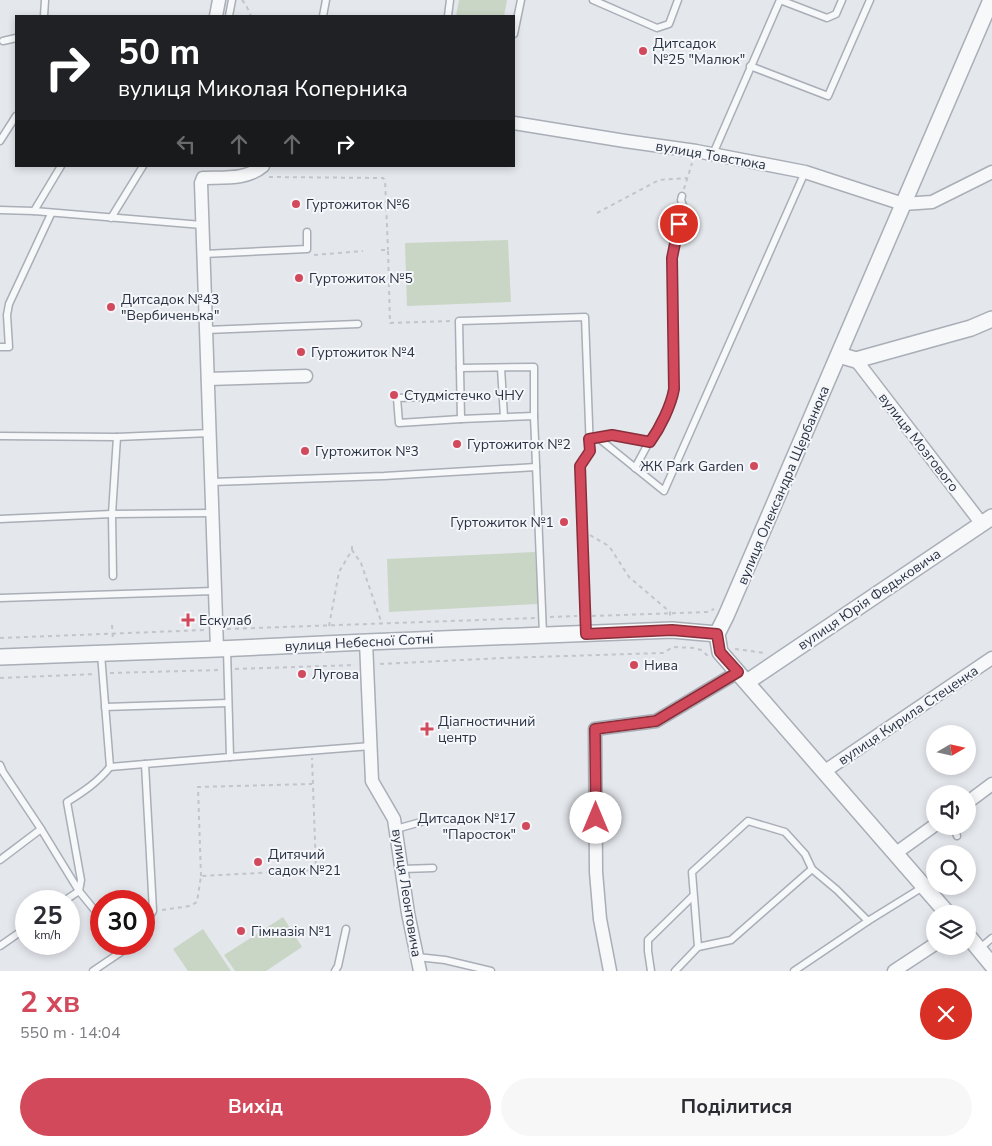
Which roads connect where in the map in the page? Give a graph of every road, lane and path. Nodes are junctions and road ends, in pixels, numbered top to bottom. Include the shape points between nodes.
1 (45, 0) edge
2 (219, 0) edge
3 (232, 0) edge
4 (242, 0) edge
5 (326, 0) edge
6 (450, 0) edge
7 (520, 0) edge
8 (592, 0) edge
9 (678, 0) edge
10 (780, 0) edge
11 (842, 0) edge
12 (870, 0) edge
13 (991, 0) edge
14 (44, 15) edge
15 (216, 15) edge
16 (229, 15) edge
17 (251, 15) edge
18 (323, 15) edge
19 (448, 15) edge
20 (515, 28) edge
21 (15, 38) edge
22 (3, 41) dead end
23 (750, 66) junction
24 (15, 118) edge
25 (515, 123) edge
26 (0, 141) edge
27 (696, 151) junction
28 (713, 154) junction
29 (60, 167) edge
30 (142, 167) edge
31 (262, 167) edge
32 (804, 172) junction
33 (992, 172) edge
34 (242, 176) junction
35 (688, 178) junction
36 (682, 194) joint
37 (904, 204) junction
38 (0, 210) edge
39 (34, 211) junction
40 (597, 212) dead end
41 (52, 214) junction
42 (111, 218) junction
43 (202, 225) junction
44 (307, 232) dead end
45 (307, 249) junction
46 (381, 250) dead end
47 (388, 250) junction
48 (363, 251) dead end
49 (204, 254) junction
50 (992, 319) edge
51 (459, 321) junction
52 (358, 324) dead end
53 (206, 330) junction
54 (0, 347) edge
55 (839, 355) junction
56 (856, 360) junction
57 (460, 368) junction
58 (501, 368) junction
59 (306, 376) dead end
60 (208, 379) junction
61 (461, 396) junction
62 (534, 416) junction
63 (504, 417) junction
64 (461, 419) junction
65 (210, 433) junction
66 (0, 436) edge
67 (117, 437) junction
68 (597, 437) junction
69 (589, 439) junction
70 (650, 442) junction
71 (536, 467) junction
72 (635, 468) junction
73 (211, 482) junction
74 (213, 513) junction
75 (112, 514) junction
76 (0, 519) edge
77 (987, 520) edge
78 (582, 530) junction
79 (352, 543) dead end
80 (352, 550) junction
81 (113, 576) dead end
82 (214, 591) junction
83 (0, 598) edge
84 (717, 607) dead end
85 (670, 612) junction
86 (585, 616) junction
87 (542, 617) junction
88 (382, 624) junction
89 (330, 626) junction
90 (216, 629) junction
91 (586, 634) junction
92 (717, 634) junction
93 (543, 635) junction
94 (0, 638) edge
95 (366, 642) junction
96 (222, 649) junction
97 (720, 652) junction
98 (100, 653) junction
99 (773, 654) dead end
100 (0, 657) edge
101 (992, 658) edge
102 (367, 664) junction
103 (227, 669) junction
104 (102, 673) junction
105 (742, 677) junction
106 (0, 678) edge
107 (228, 703) junction
108 (105, 707) junction
109 (371, 746) junction
110 (312, 751) junction
111 (230, 757) junction
112 (145, 764) junction
113 (0, 765) edge
114 (110, 767) junction
115 (825, 771) junction
116 (1, 773) edge
117 (313, 784) junction
118 (992, 784) edge
119 (976, 796) edge
120 (421, 822) dead end
121 (41, 829) junction
122 (396, 829) junction
123 (926, 831) edge
124 (896, 853) junction
125 (0, 860) edge
126 (433, 868) dead end
127 (402, 869) junction
128 (812, 869) junction
129 (201, 876) junction
130 (924, 886) junction
131 (79, 890) edge
132 (152, 890) edge
133 (80, 891) joint
134 (693, 896) junction
135 (90, 904) edge
136 (940, 905) edge
137 (155, 911) edge
138 (868, 921) junction
139 (346, 929) dead end
140 (15, 936) edge
141 (992, 938) edge
142 (0, 946) edge
143 (976, 946) edge
144 (698, 947) junction
145 (978, 949) junction
146 (926, 950) edge
147 (113, 955) edge
148 (417, 957) junction
149 (992, 965) edge
150 (93, 971) edge
151 (335, 971) edge
152 (420, 971) edge
153 (490, 971) edge
154 (610, 971) edge
155 (652, 971) edge
156 (676, 971) edge
157 (794, 971) edge
158 (894, 971) edge

1 - 14 lane
2 - 15 street
3 - 16 lane
4 - 17 path
5 - 18 lane
6 - 19 lane
7 - 20 lane
8 - 9 lane via 657,28 669,24
10 - 11 lane via 827,18 836,14
10 - 23 lane
12 - 23 lane via 828,96
13 - 37 street, вулиця Олександра Щербанюка
21 - 22 lane
23 - 28 lane
24 - 26 lane
25 - 27 street, вулиця Товстюка
27 - 28 street, вулиця Товстюка
27 - 35 path
28 - 32 street, вулиця Товстюка
29 - 39 lane
30 - 42 lane
31 - 34 street
32 - 37 street, вулиця Товстюка
32 - 72 lane via 664,491
33 - 37 street via 932,202
34 - 43 street via 203,178
34 - 47 path via 383,178
35 - 36 path
35 - 40 path via 659,180
36 - 70 lane via 684,208 672,258 673,397
37 - 55 street, вулиця Олександра Щербанюка
38 - 39 lane
39 - 41 lane
41 - 42 lane
41 - 54 lane via 9,304 9,348
42 - 43 lane
43 - 49 street
44 - 45 lane
45 - 48 path via 308,255
45 - 49 lane
46 - 47 path
47 - 51 path via 390,324
49 - 53 street
50 - 56 street via 971,328
51 - 57 lane
51 - 69 lane via 585,317
52 - 53 lane
53 - 60 street
55 - 56 street
55 - 92 street, вулиця Олександра Щербанюка
56 - 77 street, вулиця Мозгового
57 - 58 lane
57 - 61 lane
58 - 62 lane via 534,367
58 - 63 lane
59 - 60 street
60 - 65 street
61 - 64 lane
61 - 64 lane via 397,398 399,423
62 - 63 lane
62 - 71 lane
63 - 64 lane
65 - 67 lane
65 - 73 street
66 - 67 lane
67 - 75 lane
68 - 69 lane
68 - 70 lane via 612,435
68 - 72 lane
69 - 78 lane via 590,451 580,466
70 - 72 lane
71 - 73 lane
71 - 87 lane
73 - 74 street
74 - 75 lane
74 - 82 street
75 - 76 lane
75 - 81 lane
77 - 105 street, вулиця Юрія Федьковича
78 - 85 path via 608,545 629,577
78 - 86 lane
79 - 80 path
80 - 88 path via 361,563
80 - 89 path via 338,572
82 - 83 lane
82 - 90 street
84 - 85 path via 707,612
85 - 86 path
86 - 87 path
86 - 91 lane
87 - 88 path
87 - 93 lane
88 - 89 path
89 - 90 path
90 - 94 path
90 - 96 street
91 - 92 street, вулиця Небесної Сотні via 672,630
91 - 93 street, вулиця Небесної Сотні
92 - 97 street
93 - 95 street, вулиця Небесної Сотні
95 - 96 street, вулиця Небесної Сотні
95 - 102 street, вулиця Леонтовича
96 - 98 street, вулиця Небесної Сотні
96 - 103 lane
97 - 99 path via 735,649
97 - 102 path via 710,658 695,648 673,647 662,652
97 - 105 street
98 - 100 street, вулиця Небесної Сотні
98 - 104 lane
101 - 115 street, вулиця Кирила Стеценка
102 - 103 path
102 - 109 street, вулиця Леонтовича
103 - 104 path
103 - 107 lane
104 - 106 path
104 - 108 lane
105 - 115 street
105 - 154 street via 656,721 595,729 596,872 600,919
107 - 108 lane
107 - 111 lane
108 - 114 lane
109 - 110 lane
109 - 122 street, вулиця Леонтовича via 372,781 394,819
110 - 111 lane
110 - 117 path
111 - 112 lane
112 - 114 lane
112 - 132 lane
113 - 116 lane
114 - 133 lane via 86,790 66,802 81,880
115 - 124 street
116 - 121 lane
117 - 129 path via 316,870
117 - 129 path via 198,787
118 - 119 street
120 - 122 lane
121 - 125 lane
121 - 131 lane
122 - 127 street, вулиця Леонтовича
123 - 124 street
124 - 130 street
126 - 127 lane
127 - 148 street, вулиця Леонтовича
128 - 134 lane via 805,854 786,832 748,821 692,872
128 - 138 lane
128 - 144 lane via 731,940
129 - 137 path via 195,904
130 - 136 street
130 - 138 lane
133 - 135 lane
134 - 144 lane
134 - 155 lane via 648,940
138 - 157 lane
139 - 151 lane
140 - 142 lane
141 - 145 lane
143 - 145 street
144 - 156 lane
145 - 149 street
146 - 158 street
147 - 150 lane
148 - 152 street, вулиця Леонтовича
148 - 153 lane

